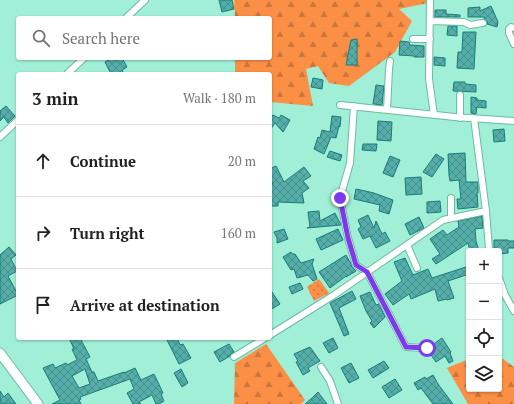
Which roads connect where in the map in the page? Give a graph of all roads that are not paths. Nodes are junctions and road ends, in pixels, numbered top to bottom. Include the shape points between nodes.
1 (145, 0) edge
2 (430, 0) edge
3 (128, 16) edge
4 (430, 21) junction
5 (483, 23) dead end
6 (514, 28) edge
7 (413, 39) dead end
8 (430, 39) junction
9 (514, 44) edge
10 (82, 60) edge
11 (390, 61) dead end
12 (69, 72) edge
13 (460, 95) dead end
14 (340, 105) dead end
15 (354, 106) junction
16 (387, 110) junction
17 (434, 115) junction
18 (460, 118) junction
19 (474, 118) junction
20 (514, 121) edge
21 (16, 122) edge
22 (0, 137) edge
23 (451, 198) dead end
24 (486, 211) junction
25 (451, 218) junction
26 (407, 245) junction
27 (488, 248) edge
28 (417, 268) dead end
29 (367, 272) junction
30 (501, 284) edge
31 (514, 311) edge
32 (272, 334) edge
33 (261, 340) edge
34 (427, 348) dead end
35 (0, 353) edge
36 (234, 357) dead end
37 (321, 367) dead end
38 (38, 404) edge
39 (338, 404) edge

1 - 3 street
2 - 4 street
4 - 5 street via 464,22 470,25
4 - 8 street
6 - 9 street via 508,29
7 - 8 street
8 - 17 street via 429,79
10 - 12 street
11 - 16 street
13 - 18 street
14 - 15 street
15 - 16 street
15 - 29 street via 350,162 340,198 356,265
16 - 17 street
17 - 18 street
18 - 19 street
19 - 20 street
19 - 24 street
21 - 22 street
23 - 25 street
24 - 25 street
24 - 27 street
25 - 26 street via 443,220
26 - 28 street
26 - 29 street
29 - 32 street
29 - 34 street via 406,347
30 - 31 street
33 - 36 street
35 - 38 main road
37 - 39 street via 330,381

